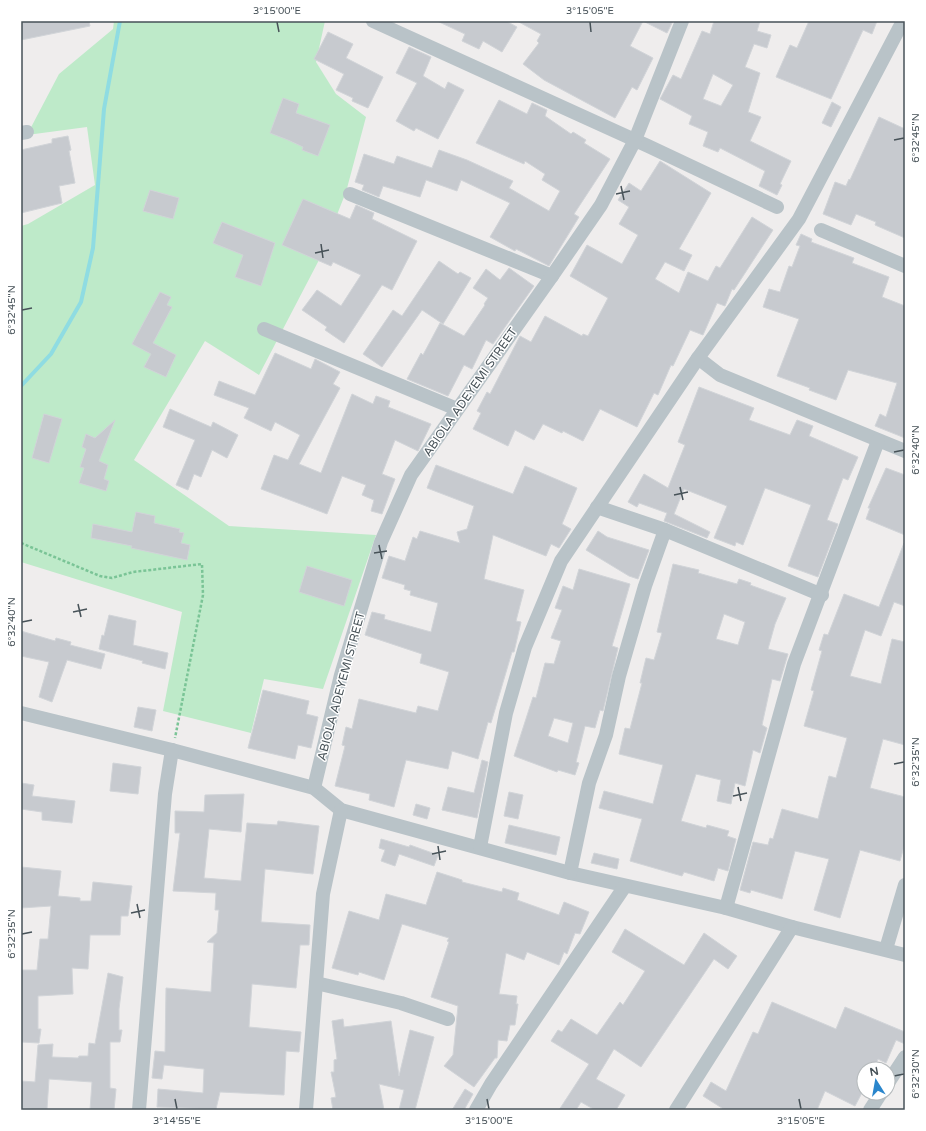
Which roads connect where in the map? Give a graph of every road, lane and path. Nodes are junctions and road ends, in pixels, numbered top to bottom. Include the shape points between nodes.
1 (373, 21) edge
2 (682, 21) edge
3 (903, 21) edge
4 (900, 37) edge
5 (635, 140) junction
6 (350, 194) dead end
7 (777, 207) dead end
8 (821, 230) dead end
9 (905, 266) edge
10 (552, 276) junction
11 (264, 329) dead end
12 (698, 358) junction
13 (457, 409) junction
14 (878, 441) junction
15 (905, 451) edge
16 (598, 506) junction
17 (665, 530) junction
18 (21, 543) edge
19 (822, 595) junction
20 (21, 713) edge
21 (172, 750) junction
22 (314, 788) junction
23 (341, 810) junction
24 (480, 847) junction
25 (570, 873) junction
26 (905, 885) edge
27 (626, 886) junction
28 (726, 908) junction
29 (792, 927) junction
30 (886, 949) junction
31 (905, 955) edge
32 (316, 983) junction
33 (448, 1019) dead end
34 (905, 1057) edge
35 (896, 1071) edge
36 (876, 1101) edge
37 (139, 1110) edge
38 (306, 1110) edge
39 (476, 1110) edge
40 (676, 1110) edge
41 (870, 1110) edge

1 - 5 street
2 - 5 street, ABIOLA ADEYEMI STREET
3 - 4 street
4 - 12 street via 799,219
5 - 7 street
5 - 10 street, ABIOLA ADEYEMI STREET via 601,205
6 - 10 street
8 - 9 street
10 - 13 street, ABIOLA ADEYEMI STREET
11 - 13 street
12 - 14 street via 720,375
12 - 16 street
13 - 22 street, ABIOLA ADEYEMI STREET via 411,475 381,542 341,675
14 - 15 street
14 - 19 street
16 - 17 street
16 - 24 street via 561,561 525,647 506,713
17 - 19 street
17 - 25 street via 645,586 619,676 606,735 590,783
18 - 21 path via 100,576 112,578 133,572 202,564 203,595
19 - 28 street via 794,664
20 - 21 street
21 - 22 street
21 - 37 street via 165,794
22 - 23 street
23 - 24 street
23 - 32 street via 323,894
24 - 25 street
25 - 27 street
26 - 30 street
27 - 28 street
27 - 39 street via 491,1084
28 - 29 street
29 - 30 street
29 - 40 street
30 - 31 street
32 - 33 street via 401,1003
32 - 38 street
34 - 35 street
36 - 41 street

